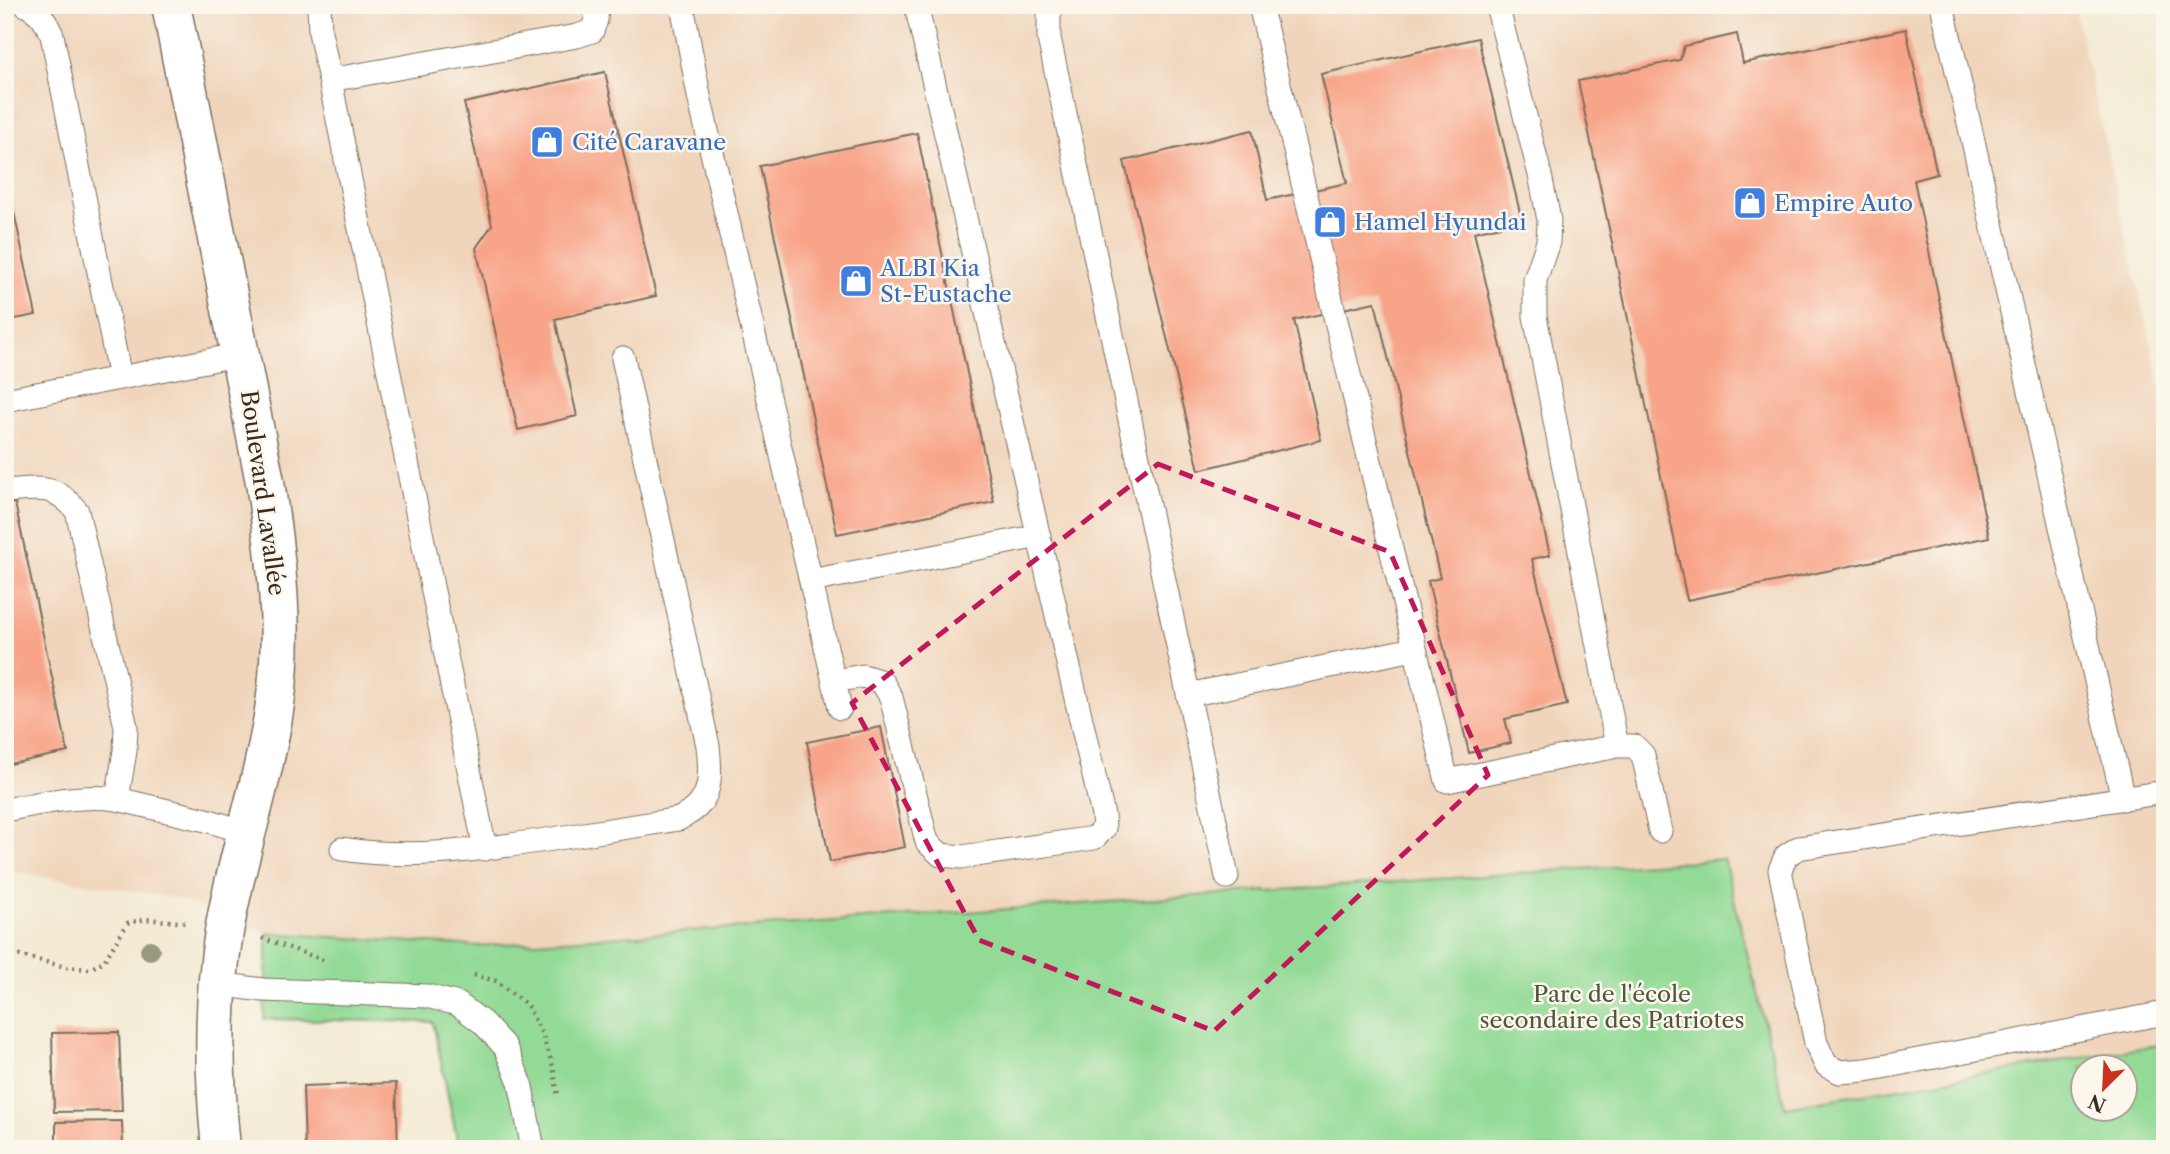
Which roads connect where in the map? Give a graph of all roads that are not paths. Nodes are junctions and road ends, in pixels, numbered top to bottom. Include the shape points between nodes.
1 (26, 5) edge
2 (171, 5) edge
3 (319, 5) edge
4 (597, 5) edge
5 (682, 5) edge
6 (916, 5) edge
7 (1053, 5) edge
8 (1260, 5) edge
9 (1497, 5) edge
10 (1942, 5) edge
11 (330, 80) junction
12 (241, 354) junction
13 (624, 358) dead end
14 (120, 378) junction
15 (5, 400) edge
16 (5, 491) edge
17 (1038, 536) junction
18 (811, 581) junction
19 (1414, 649) junction
20 (834, 681) junction
21 (1188, 695) junction
22 (840, 708) dead end
23 (1617, 746) junction
24 (2165, 792) edge
25 (117, 799) junction
26 (2123, 799) junction
27 (5, 810) edge
28 (1660, 831) dead end
29 (246, 832) junction
30 (342, 849) dead end
31 (485, 849) junction
32 (1227, 877) dead end
33 (218, 984) junction
34 (2165, 1013) edge
35 (221, 1149) edge
36 (533, 1149) edge

1 - 14 lane via 45,19 52,35
2 - 12 street, Boulevard Lavallée
3 - 11 lane
4 - 11 lane via 592,31 578,36
5 - 18 lane
6 - 17 lane
7 - 21 lane via 1049,38
8 - 19 lane
9 - 23 lane via 1549,220 1548,242 1535,280 1535,316
10 - 26 lane
11 - 31 lane
12 - 14 lane
12 - 29 street, Boulevard Lavallée via 273,535 280,626 275,705
13 - 31 lane via 703,720 710,768 707,792 697,807 679,819
14 - 15 lane
16 - 25 lane via 43,489 64,495 77,511 126,727
17 - 18 lane
17 - 20 lane via 1104,815 1104,828 1094,838 961,858 941,855 927,842 891,697 882,682 863,676
18 - 20 lane
19 - 21 lane
19 - 23 lane via 1447,781
20 - 22 lane
21 - 32 lane
23 - 28 lane via 1634,746 1643,755
24 - 26 lane
25 - 27 lane via 84,798
25 - 29 lane
26 - 34 lane via 1798,849 1786,856 1780,870 1816,1044 1826,1065 1840,1072
29 - 33 street, Boulevard Lavallée via 224,930
30 - 31 lane via 376,855
33 - 35 street, Boulevard Lavallée via 215,1061
33 - 36 lane via 427,996 458,1004 505,1047 520,1082

